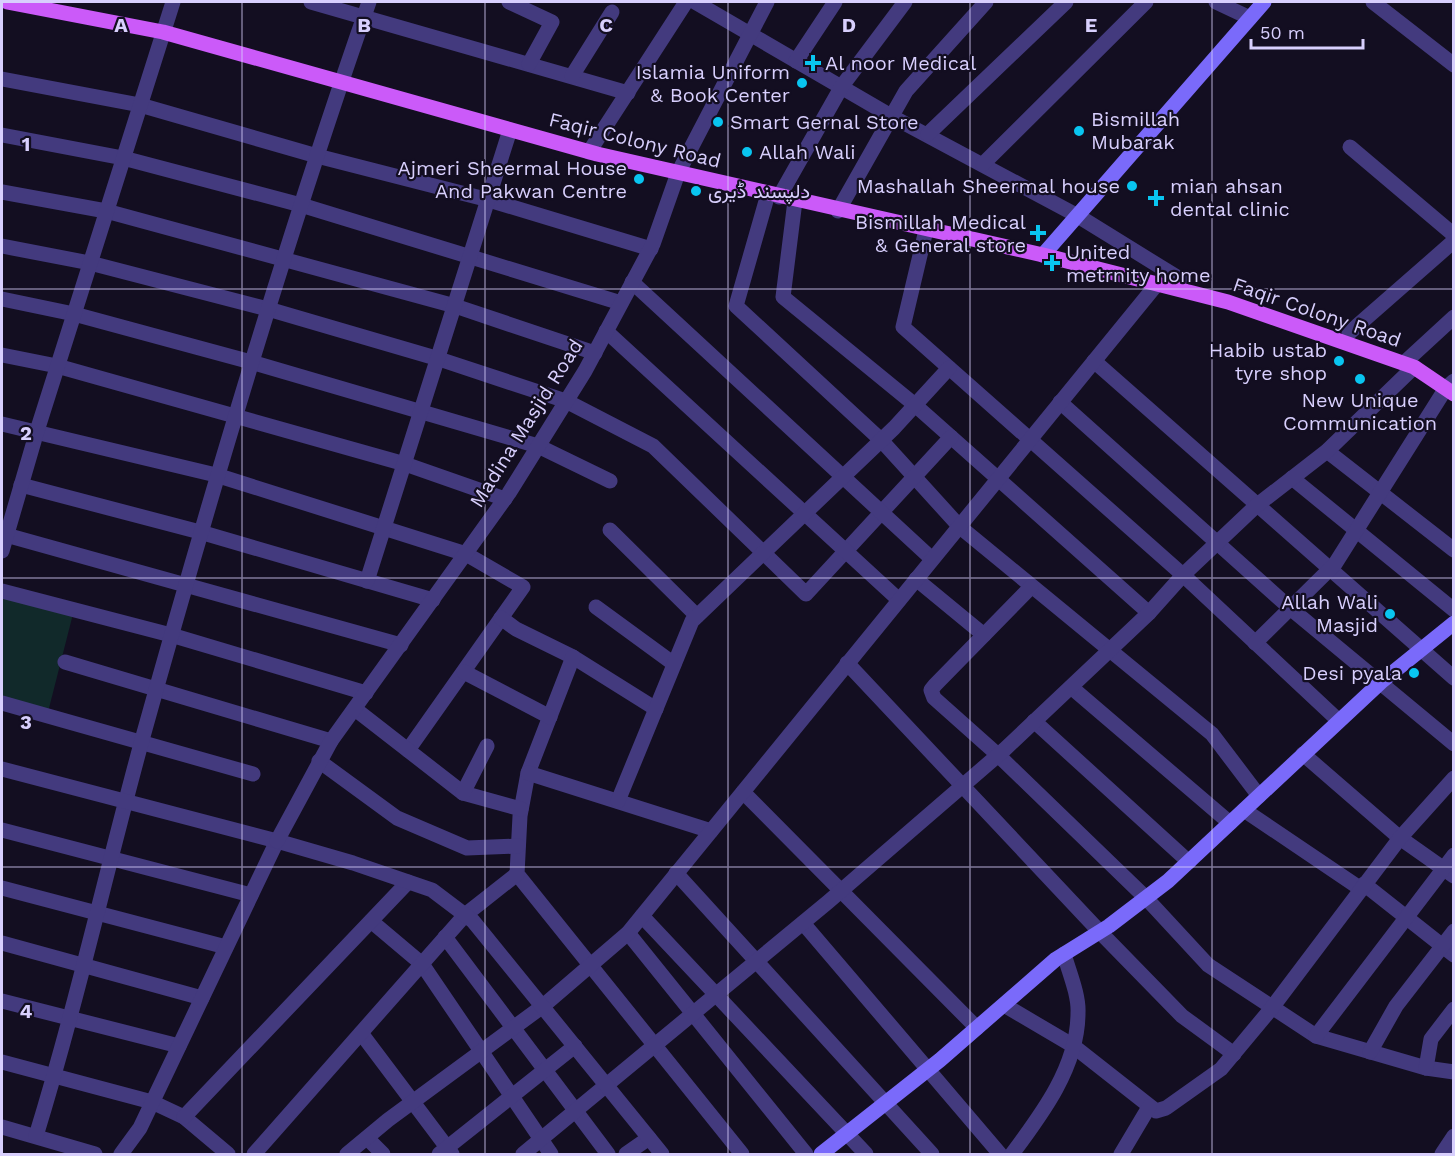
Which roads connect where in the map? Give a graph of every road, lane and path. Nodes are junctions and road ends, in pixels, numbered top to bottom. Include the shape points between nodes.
1 (7, 2) edge
2 (173, 2) edge
3 (311, 2) edge
4 (369, 2) edge
5 (509, 2) edge
6 (686, 2) edge
7 (695, 2) edge
8 (767, 2) edge
9 (835, 2) edge
10 (905, 2) edge
11 (986, 2) edge
12 (1066, 2) edge
13 (1146, 2) edge
14 (1216, 2) edge
15 (1264, 2) edge
16 (1373, 2) edge
17 (612, 12) dead end
18 (364, 18) junction
19 (1250, 18) junction
20 (163, 32) junction
21 (750, 36) junction
22 (796, 61) junction
23 (529, 64) junction
24 (1454, 65) edge
25 (572, 76) junction
26 (2, 79) edge
27 (341, 82) junction
28 (842, 86) junction
29 (628, 93) junction
30 (140, 105) junction
31 (891, 116) junction
32 (510, 130) junction
33 (928, 134) junction
34 (2, 135) edge
35 (1350, 147) dead end
36 (589, 152) junction
37 (317, 156) junction
38 (123, 158) junction
39 (983, 164) junction
40 (678, 173) junction
41 (2, 192) edge
42 (773, 196) junction
43 (489, 200) junction
44 (795, 201) junction
45 (301, 205) junction
46 (106, 211) junction
47 (838, 211) junction
48 (1078, 216) junction
49 (926, 230) junction
50 (1454, 235) edge
51 (1454, 241) edge
52 (2, 246) edge
53 (651, 249) junction
54 (471, 255) junction
55 (1043, 255) junction
56 (284, 259) junction
57 (90, 263) junction
58 (1180, 279) dead end
59 (633, 282) junction
60 (1157, 284) junction
61 (2, 299) edge
62 (621, 303) junction
63 (455, 306) junction
64 (268, 309) junction
65 (74, 314) junction
66 (1454, 317) edge
67 (606, 331) junction
68 (1349, 333) dead end
69 (595, 353) junction
70 (2, 355) edge
71 (439, 359) junction
72 (1094, 361) junction
73 (251, 362) junction
74 (1409, 365) junction
75 (57, 366) junction
76 (949, 368) junction
77 (1451, 388) edge
78 (566, 401) junction
79 (1060, 402) junction
80 (915, 405) junction
81 (421, 413) junction
82 (233, 416) junction
83 (2, 424) edge
84 (37, 431) junction
85 (951, 436) junction
86 (1030, 439) junction
87 (881, 440) junction
88 (538, 446) junction
89 (1327, 451) junction
90 (405, 464) junction
91 (216, 475) junction
92 (843, 477) junction
93 (914, 477) junction
94 (1293, 478) junction
95 (998, 479) junction
96 (610, 481) dead end
97 (21, 485) junction
98 (1380, 493) junction
99 (505, 499) junction
100 (1256, 506) junction
101 (881, 512) junction
102 (805, 514) junction
103 (960, 527) junction
104 (383, 528) junction
105 (610, 530) dead end
106 (1356, 530) junction
107 (200, 532) junction
108 (6, 535) junction
109 (1216, 543) junction
110 (1454, 550) edge
111 (2, 551) edge
112 (846, 551) junction
113 (763, 553) junction
114 (466, 554) junction
115 (932, 559) junction
116 (1329, 569) junction
117 (1183, 575) junction
118 (916, 579) junction
119 (367, 581) junction
120 (186, 584) junction
121 (1030, 587) junction
122 (2, 591) edge
123 (433, 600) junction
124 (898, 600) junction
125 (596, 607) dead end
126 (1290, 608) junction
127 (1454, 610) edge
128 (1149, 613) junction
129 (697, 616) junction
130 (501, 618) junction
131 (1454, 623) edge
132 (171, 635) junction
133 (984, 635) junction
134 (1255, 643) junction
135 (401, 645) junction
136 (1111, 649) junction
137 (1420, 651) junction
138 (573, 657) junction
139 (65, 662) dead end
140 (847, 663) junction
141 (674, 664) junction
142 (464, 672) junction
143 (1454, 678) edge
144 (1381, 682) junction
145 (1071, 687) junction
146 (157, 688) junction
147 (366, 693) junction
148 (2, 704) edge
149 (355, 709) junction
150 (656, 709) junction
151 (550, 717) junction
152 (1034, 721) junction
153 (1340, 721) junction
154 (331, 741) junction
155 (142, 742) junction
156 (1454, 744) edge
157 (487, 746) dead end
158 (408, 750) junction
159 (1303, 754) junction
160 (998, 755) junction
161 (319, 761) junction
162 (2, 770) edge
163 (528, 773) junction
164 (253, 774) dead end
165 (1454, 778) edge
166 (962, 785) junction
167 (742, 792) junction
168 (463, 793) junction
169 (1259, 796) junction
170 (618, 801) junction
171 (125, 802) junction
172 (521, 809) junction
173 (1244, 810) junction
174 (1230, 823) junction
175 (2, 830) edge
176 (711, 831) junction
177 (1400, 838) junction
178 (277, 841) junction
179 (518, 846) junction
180 (1454, 855) edge
181 (111, 858) junction
182 (1189, 862) junction
183 (1448, 872) edge
184 (676, 873) junction
185 (517, 874) junction
186 (408, 882) junction
187 (1363, 887) junction
188 (2, 888) edge
189 (841, 891) junction
190 (251, 895) junction
191 (1146, 898) junction
192 (97, 913) junction
193 (465, 915) junction
194 (642, 916) junction
195 (1406, 917) junction
196 (371, 921) junction
197 (803, 923) junction
198 (1100, 932) junction
199 (1454, 932) edge
200 (628, 933) junction
201 (445, 937) junction
202 (2, 943) edge
203 (226, 947) junction
204 (1448, 951) edge
205 (1064, 954) junction
206 (756, 962) junction
207 (422, 964) junction
208 (83, 966) junction
209 (590, 966) junction
210 (716, 994) junction
211 (202, 998) junction
212 (2, 1001) edge
213 (1004, 1005) junction
214 (543, 1006) junction
215 (1271, 1009) junction
216 (1454, 1009) edge
217 (693, 1014) junction
218 (69, 1018) junction
219 (513, 1028) junction
220 (977, 1028) junction
221 (361, 1033) junction
222 (1316, 1036) junction
223 (1072, 1045) junction
224 (179, 1046) junction
225 (575, 1046) junction
226 (654, 1046) junction
227 (481, 1052) junction
228 (1370, 1052) junction
229 (1234, 1054) junction
230 (2, 1062) edge
231 (1426, 1068) junction
232 (929, 1069) junction
233 (545, 1070) junction
234 (1454, 1072) edge
235 (54, 1076) junction
236 (606, 1085) junction
237 (512, 1097) junction
238 (152, 1102) junction
239 (413, 1102) junction
240 (885, 1103) junction
241 (1149, 1107) junction
242 (575, 1111) junction
243 (184, 1117) junction
244 (2, 1127) edge
245 (847, 1133) junction
246 (36, 1136) junction
247 (1454, 1136) edge
248 (367, 1138) junction
249 (649, 1138) junction
250 (541, 1140) junction
251 (125, 1149) edge
252 (446, 1152) edge
253 (95, 1155) edge
254 (140, 1155) edge
255 (228, 1155) edge
256 (254, 1155) edge
257 (348, 1155) edge
258 (383, 1155) edge
259 (523, 1155) edge
260 (551, 1155) edge
261 (608, 1155) edge
262 (626, 1155) edge
263 (662, 1155) edge
264 (742, 1155) edge
265 (806, 1155) edge
266 (821, 1155) edge
267 (866, 1155) edge
268 (932, 1155) edge
269 (1000, 1155) edge
270 (1012, 1155) edge
271 (1121, 1155) edge
272 (1442, 1155) edge

1 - 20 main road, Faqir Colony Road
2 - 20 street
3 - 18 street
4 - 18 street
5 - 23 street via 552,22
6 - 29 street
7 - 21 street
8 - 21 street, Madina Masjid Road
9 - 22 street
10 - 28 street
11 - 31 street via 906,91
12 - 33 street
13 - 39 street
14 - 19 street
15 - 19 main road
16 - 24 street
17 - 25 street
18 - 23 street
18 - 27 street
19 - 48 main road
20 - 27 main road, Faqir Colony Road
20 - 30 street
21 - 22 street
21 - 40 street, Madina Masjid Road
22 - 28 street
23 - 25 street
25 - 29 street
26 - 30 street
27 - 32 main road, Faqir Colony Road
27 - 37 street
28 - 31 street
28 - 42 street
29 - 36 street
30 - 37 street
30 - 38 street
31 - 33 street
31 - 47 street
32 - 36 main road, Faqir Colony Road
32 - 43 street
33 - 39 street
34 - 38 street
35 - 50 street
36 - 40 main road, Faqir Colony Road
37 - 43 street
37 - 45 street
38 - 45 street
38 - 46 street
39 - 48 street
40 - 42 main road, Faqir Colony Road
40 - 53 street, Madina Masjid Road
41 - 46 street
42 - 44 main road, Faqir Colony Road
42 - 87 street via 736,306
43 - 53 street
43 - 54 street
44 - 47 main road, Faqir Colony Road
44 - 80 street via 783,297
45 - 54 street
45 - 56 street
46 - 56 street
46 - 57 street
47 - 49 main road, Faqir Colony Road
48 - 55 main road
48 - 58 street
49 - 55 main road, Faqir Colony Road
49 - 76 street via 903,327
51 - 68 street
52 - 57 street
53 - 59 street, Madina Masjid Road
54 - 62 street
54 - 63 street
55 - 60 main road, Faqir Colony Road
56 - 63 street
56 - 64 street
57 - 64 street
57 - 65 street
59 - 62 street, Madina Masjid Road
59 - 92 street
60 - 72 street
60 - 74 main road, Faqir Colony Road via 1228,302
61 - 65 street
62 - 67 street, Madina Masjid Road
63 - 69 street
63 - 71 street
64 - 71 street
64 - 73 street
65 - 73 street
65 - 75 street
66 - 74 street
67 - 69 street, Madina Masjid Road
67 - 102 street
69 - 78 street, Madina Masjid Road
70 - 75 street
71 - 78 street
71 - 81 street
72 - 79 street
72 - 100 street
73 - 81 street
73 - 82 street
74 - 77 main road, Faqir Colony Road
74 - 89 street
75 - 82 street
75 - 84 street
76 - 80 street
76 - 86 street
77 - 98 street
78 - 88 street, Madina Masjid Road
78 - 113 street via 653,446
79 - 86 street
79 - 109 street
80 - 85 street
80 - 87 street
81 - 88 street
81 - 90 street
82 - 90 street
82 - 91 street
83 - 84 street
84 - 91 street
84 - 97 street
85 - 93 street
85 - 95 street
86 - 95 street
86 - 117 street
87 - 92 street
87 - 93 street
88 - 96 street
88 - 99 street, Madina Masjid Road
89 - 94 street
89 - 98 street
90 - 99 street
90 - 104 street
91 - 104 street
91 - 107 street
92 - 101 street
92 - 102 street
93 - 101 street
93 - 103 street
94 - 100 street
94 - 106 street
95 - 103 street
95 - 128 street
97 - 107 street
97 - 108 street
98 - 106 street
98 - 110 street
99 - 114 street, Madina Masjid Road
100 - 109 street
100 - 116 street
101 - 112 street
101 - 115 street
102 - 112 street
102 - 113 street
103 - 115 street
103 - 121 street
104 - 114 street
104 - 119 street
105 - 129 street
106 - 116 street
106 - 127 street
107 - 119 street
107 - 120 street
108 - 111 street
108 - 120 street
109 - 117 street
109 - 126 street
112 - 113 street via 806,594
112 - 124 street
113 - 129 street
114 - 123 street, Madina Masjid Road
114 - 130 street via 523,587
115 - 118 street
116 - 126 street
116 - 137 street
117 - 128 street
117 - 134 street
118 - 124 street
118 - 133 street
119 - 123 street
120 - 132 street
120 - 135 street
121 - 133 street
121 - 136 street
122 - 132 street
123 - 135 street, Madina Masjid Road
124 - 140 street
125 - 141 street
126 - 134 street
126 - 144 street
128 - 136 street
129 - 141 street
130 - 138 street
130 - 142 street
131 - 137 main road
132 - 146 street
132 - 147 street
133 - 160 street via 931,690 934,698
134 - 153 street
135 - 147 street, Madina Masjid Road
136 - 145 street
136 - 169 street via 1212,734
137 - 143 street
137 - 144 main road
138 - 150 street
138 - 151 street
139 - 146 street
140 - 166 street
140 - 167 street
141 - 150 street
142 - 151 street
142 - 158 street
144 - 153 main road
144 - 156 street
145 - 152 street
145 - 174 street
146 - 154 street
146 - 155 street
147 - 149 street, Madina Masjid Road
148 - 155 street
149 - 154 street, Madina Masjid Road
149 - 158 street
150 - 170 street
151 - 163 street
152 - 160 street
152 - 182 street
153 - 159 main road
154 - 161 street, Madina Masjid Road
155 - 164 street
155 - 171 street
157 - 168 street
158 - 168 street
159 - 169 main road
159 - 177 street
160 - 166 street
160 - 191 street
161 - 178 street, Madina Masjid Road
161 - 179 street via 397,818 467,848
162 - 171 street
163 - 170 street
163 - 172 street
165 - 177 street
166 - 189 street
166 - 198 street
167 - 176 street
167 - 189 street
168 - 172 street
169 - 173 main road
170 - 176 street
171 - 178 street
171 - 181 street
172 - 179 street
173 - 174 main road
173 - 187 street
174 - 182 main road
175 - 181 street
176 - 184 street
177 - 183 street
177 - 187 street
178 - 186 street
178 - 190 street, Madina Masjid Road
179 - 185 street
180 - 183 street
181 - 190 street
181 - 192 street
182 - 191 main road
183 - 195 street
184 - 194 street
184 - 206 street
185 - 193 street
185 - 209 street
186 - 193 street via 432,890
186 - 196 street
187 - 195 street
187 - 215 street
188 - 192 street
189 - 197 street
189 - 220 street
190 - 203 street, Madina Masjid Road
191 - 198 main road
191 - 215 street via 1208,965
192 - 203 street
192 - 208 street
193 - 201 street
193 - 214 street
194 - 200 street
194 - 210 street
195 - 204 street
195 - 222 street
196 - 207 street
196 - 243 street
197 - 206 street
197 - 232 street
198 - 205 main road
198 - 229 street via 1182,1016
199 - 204 street
200 - 209 street
200 - 217 street
201 - 207 street
201 - 219 street
202 - 208 street
203 - 211 street, Madina Masjid Road
204 - 228 street via 1396,1006
205 - 213 main road
205 - 223 street via 1078,1012
206 - 210 street
206 - 240 street
207 - 221 street
207 - 227 street
208 - 211 street
208 - 218 street
209 - 214 street
209 - 226 street
210 - 217 street
210 - 245 street
211 - 224 street, Madina Masjid Road
212 - 218 street
213 - 220 main road
213 - 223 street
214 - 219 street
214 - 225 street
215 - 222 street
215 - 229 street
216 - 231 street via 1431,1039
217 - 226 street
217 - 265 street
218 - 224 street
218 - 235 street
219 - 227 street
219 - 233 street
220 - 232 main road
221 - 239 street
221 - 256 street
222 - 228 street
223 - 241 street
223 - 270 street via 1052,1100
224 - 238 street, Madina Masjid Road
225 - 233 street
225 - 236 street
226 - 236 street
226 - 264 street
227 - 237 street
227 - 239 street
228 - 231 street
229 - 241 street via 1221,1069 1166,1108 1156,1111
230 - 235 street
231 - 234 street
232 - 240 main road
232 - 269 street
233 - 237 street
233 - 242 street
235 - 238 street
235 - 246 street
236 - 242 street
236 - 249 street
237 - 250 street
237 - 252 street
238 - 243 street
238 - 251 street, Madina Masjid Road
239 - 248 street
239 - 252 street
240 - 245 main road
240 - 268 street
241 - 271 street
242 - 250 street
242 - 261 street
243 - 255 street
244 - 246 street
245 - 266 main road
245 - 267 street
246 - 253 street
247 - 272 street
248 - 257 street
248 - 258 street
249 - 262 street
249 - 263 street
250 - 259 street
250 - 260 street
251 - 254 street

